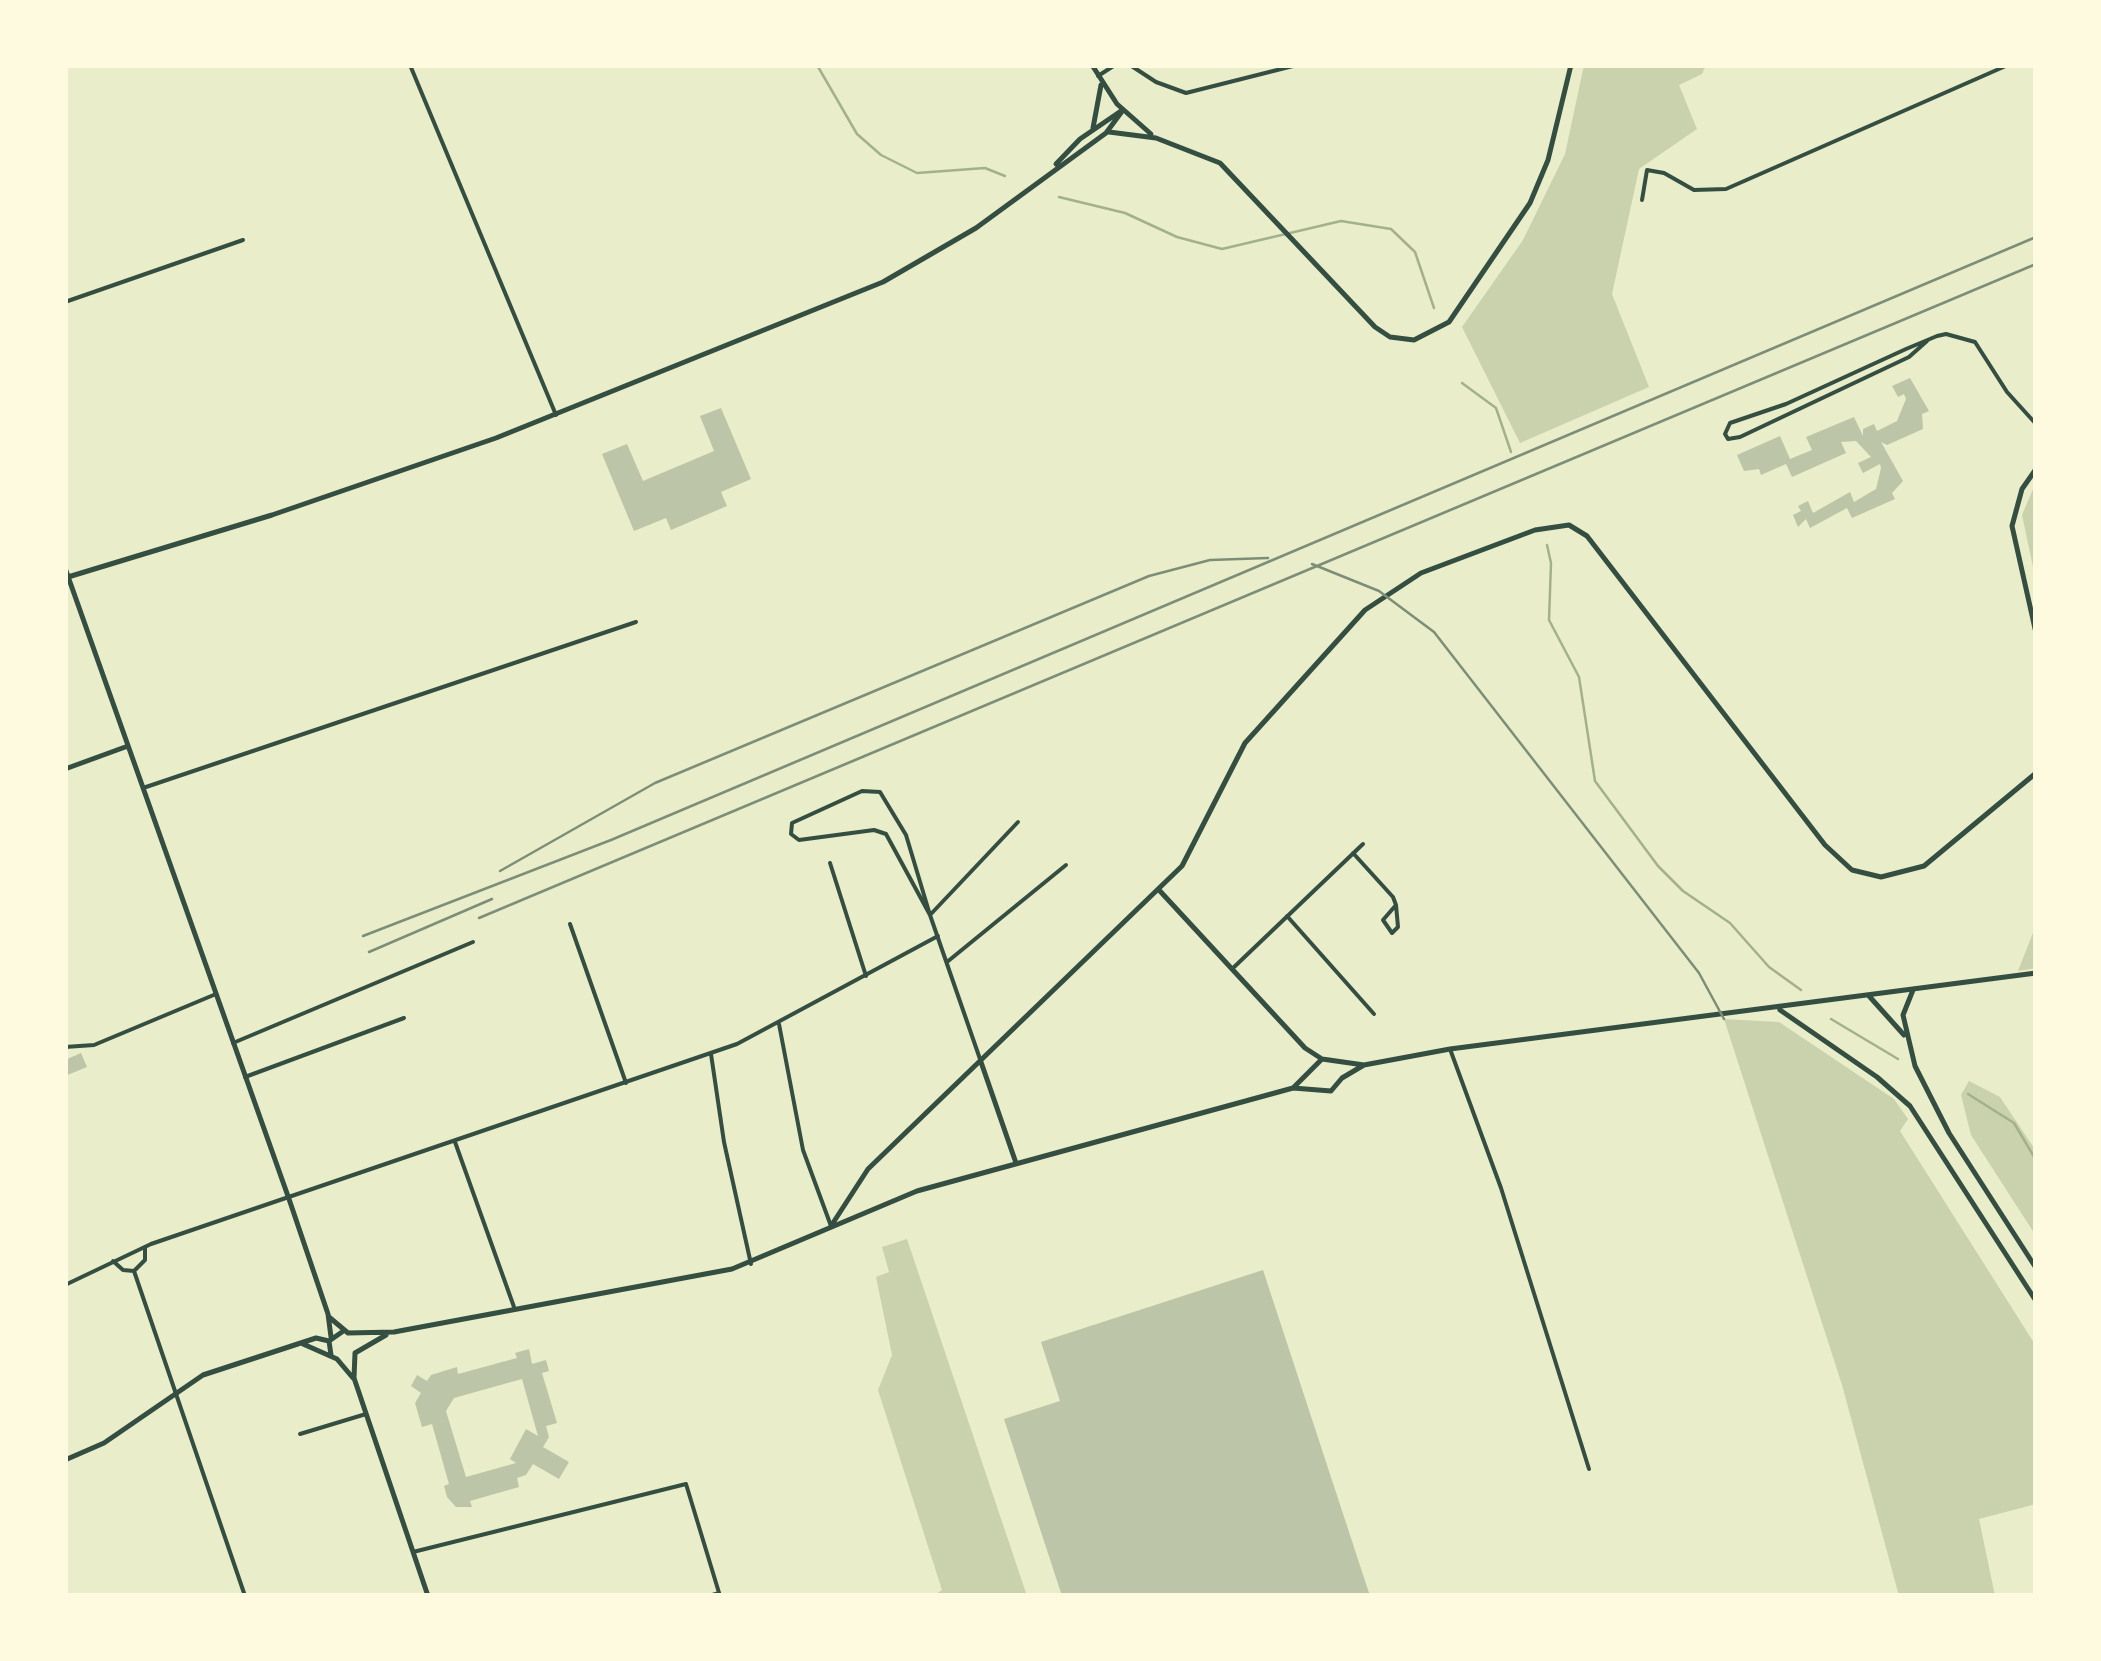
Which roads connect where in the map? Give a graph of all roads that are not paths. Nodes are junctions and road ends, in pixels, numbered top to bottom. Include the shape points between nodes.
1 (410, 65) edge
2 (1092, 65) edge
3 (1115, 65) edge
4 (1297, 65) edge
5 (1571, 65) edge
6 (2008, 65) edge
7 (1132, 66) edge
8 (1099, 79) junction
9 (1123, 110) junction
10 (1092, 129) junction
11 (1106, 133) junction
12 (1156, 138) junction
13 (1051, 170) junction
14 (1642, 200) dead end
15 (244, 240) dead end
16 (65, 302) edge
17 (1927, 341) junction
18 (556, 415) junction
19 (2036, 424) edge
20 (2036, 469) edge
21 (65, 568) edge
22 (68, 577) junction
23 (636, 622) dead end
24 (2036, 633) edge
25 (128, 746) junction
26 (65, 769) edge
27 (2036, 773) edge
28 (143, 788) junction
29 (1018, 822) dead end
30 (1363, 844) dead end
31 (1353, 853) junction
32 (830, 863) dead end
33 (1066, 865) dead end
34 (1159, 890) junction
35 (1396, 905) junction
36 (930, 915) junction
37 (1287, 916) junction
38 (570, 924) dead end
39 (938, 936) junction
40 (473, 942) dead end
41 (946, 962) junction
42 (1232, 968) junction
43 (2036, 973) edge
44 (866, 976) junction
45 (1914, 990) junction
46 (216, 994) junction
47 (1869, 996) junction
48 (1778, 1008) junction
49 (1374, 1014) dead end
50 (404, 1018) dead end
51 (779, 1024) junction
52 (1906, 1037) junction
53 (233, 1043) junction
54 (65, 1046) edge
55 (1304, 1048) junction
56 (1450, 1049) junction
57 (711, 1054) junction
58 (1322, 1059) junction
59 (981, 1062) junction
60 (1334, 1062) junction
61 (1364, 1065) junction
62 (1308, 1071) junction
63 (245, 1077) junction
64 (1342, 1078) junction
65 (626, 1084) junction
66 (1293, 1088) junction
67 (1315, 1090) junction
68 (455, 1141) junction
69 (1016, 1163) junction
70 (289, 1199) junction
71 (830, 1226) junction
72 (148, 1246) junction
73 (113, 1261) junction
74 (750, 1264) junction
75 (2036, 1268) edge
76 (134, 1271) junction
77 (65, 1285) edge
78 (2036, 1302) edge
79 (514, 1307) junction
80 (329, 1317) junction
81 (394, 1332) junction
82 (346, 1333) junction
83 (330, 1339) junction
84 (303, 1344) junction
85 (354, 1354) junction
86 (334, 1357) junction
87 (354, 1378) junction
88 (175, 1390) junction
89 (366, 1414) junction
90 (300, 1434) dead end
91 (65, 1460) edge
92 (1589, 1469) dead end
93 (413, 1552) junction
94 (719, 1594) edge
95 (245, 1596) edge
96 (428, 1596) edge
97 (709, 1596) edge

1 - 18 street
2 - 8 street
3 - 8 street
4 - 7 street via 1186,93
5 - 12 street via 1548,160 1530,203 1456,313 1419,339 1387,336 1215,159
6 - 14 street via 1726,189 1694,190 1648,170
8 - 9 street
8 - 10 street
9 - 10 street
9 - 11 street
9 - 12 street
10 - 13 street
11 - 12 street
11 - 13 street
13 - 18 street via 949,247 899,274
15 - 16 street
17 - 17 street via 1730,423 1724,434 1740,437 1909,356
17 - 19 street via 1946,334 1972,340
18 - 22 street via 272,515
20 - 24 street via 2022,489 2012,526
21 - 22 street
22 - 25 street
23 - 28 street
25 - 26 street
25 - 28 street
27 - 34 street via 1924,866 1866,875 1845,865 1640,601 1581,530 1563,525 1421,573 1365,610 1245,743 1192,851
28 - 46 street
29 - 36 street
30 - 31 street
31 - 35 street
31 - 37 street
32 - 44 street
33 - 41 street
34 - 42 street
34 - 59 street
35 - 35 street via 1398,927 1392,933 1383,920
36 - 36 street via 906,835 880,792 862,792 791,825 798,840 882,831
36 - 39 street
37 - 42 street
37 - 49 street
38 - 65 street
39 - 41 street
39 - 44 street
40 - 53 street
41 - 59 street
42 - 55 street
43 - 45 street
44 - 51 street
45 - 47 street
45 - 52 street via 1903,1011
46 - 53 street
46 - 54 street via 94,1045
47 - 48 street
47 - 52 street
48 - 56 street
48 - 78 street via 1910,1106
50 - 63 street
51 - 57 street
51 - 71 street via 800,1142
52 - 75 street via 1949,1133
53 - 63 street
55 - 58 street
55 - 62 street
56 - 61 street
56 - 92 street
57 - 65 street
57 - 74 street
58 - 60 street
58 - 62 street
59 - 69 street
59 - 71 street via 868,1169
60 - 61 street
60 - 64 street
61 - 64 street
62 - 66 street
62 - 67 street
63 - 70 street
64 - 67 street via 1331,1091
65 - 68 street
66 - 67 street
66 - 69 street
68 - 70 street
68 - 79 street
69 - 71 street via 894,1198
70 - 72 street
70 - 80 street
71 - 74 street
72 - 73 street
72 - 76 street
73 - 76 street
73 - 77 street
74 - 79 street
76 - 88 street
79 - 81 street
80 - 82 street
80 - 83 street
81 - 82 street
81 - 85 street
82 - 83 street
82 - 85 street via 356,1342
83 - 84 street
83 - 86 street
84 - 86 street
84 - 88 street via 213,1371
85 - 86 street
85 - 87 street
86 - 87 street
87 - 89 street
88 - 91 street via 108,1440
88 - 95 street
89 - 90 street
89 - 93 street
93 - 94 street via 686,1484
93 - 96 street
94 - 97 street

